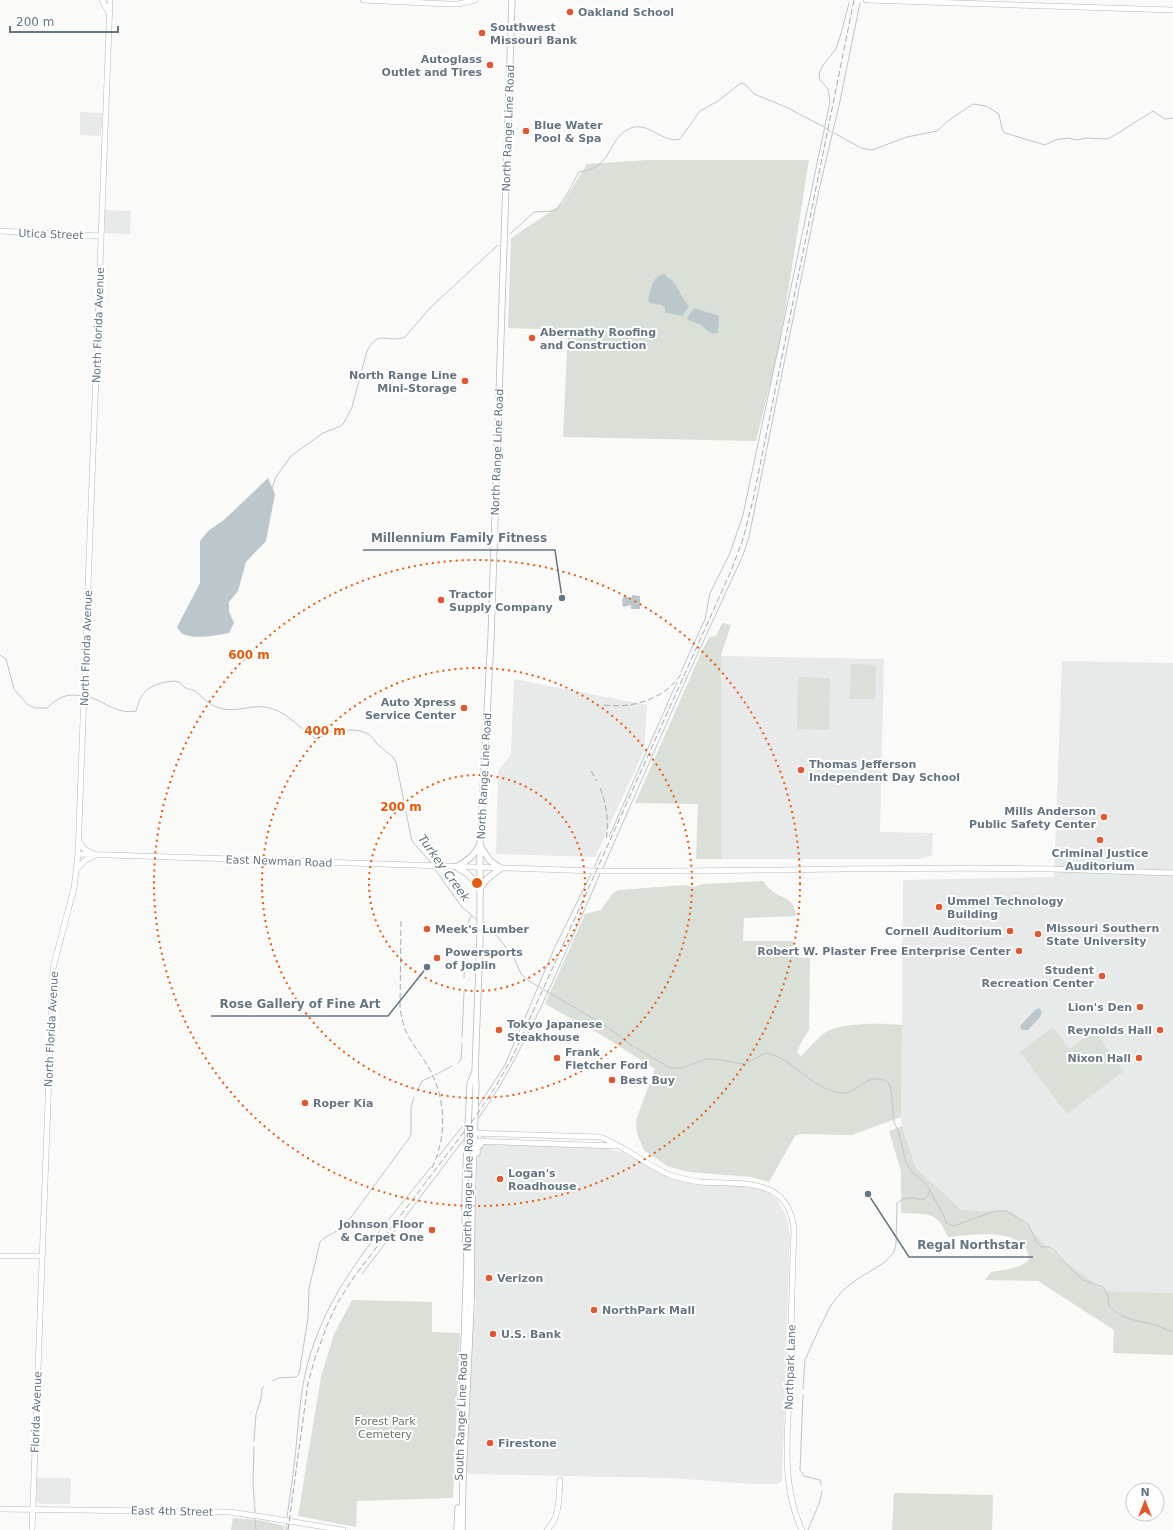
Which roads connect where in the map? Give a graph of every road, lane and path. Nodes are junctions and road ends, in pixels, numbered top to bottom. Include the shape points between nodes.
1 (102, 0) edge
2 (110, 0) edge
3 (116, 0) edge
4 (363, 0) edge
5 (475, 0) edge
6 (512, 0) edge
7 (866, 0) edge
8 (1173, 10) edge
9 (110, 14) junction
10 (0, 231) edge
11 (101, 236) junction
12 (79, 839) junction
13 (480, 845) junction
14 (78, 854) junction
15 (100, 855) junction
16 (456, 867) junction
17 (480, 868) junction
18 (501, 868) junction
19 (76, 870) junction
20 (1173, 874) edge
21 (480, 888) junction
22 (475, 1072) junction
23 (468, 1133) junction
24 (475, 1133) junction
25 (467, 1141) junction
26 (475, 1141) junction
27 (483, 1141) junction
28 (617, 1146) junction
29 (472, 1202) junction
30 (0, 1256) edge
31 (42, 1256) junction
32 (40, 1294) joint
33 (468, 1305) junction
34 (560, 1480) dead end
35 (0, 1508) edge
36 (32, 1508) junction
37 (32, 1530) edge
38 (343, 1530) edge
39 (457, 1530) edge
40 (462, 1530) edge
41 (547, 1530) edge
42 (802, 1530) edge

1 - 9 street
2 - 9 street, North Florida Avenue
3 - 9 street
4 - 5 street via 448,4
6 - 13 main road, North Range Line Road via 491,628
7 - 8 street
9 - 11 street, North Florida Avenue
10 - 11 street, Utica Street
11 - 12 street, North Florida Avenue
12 - 14 street, North Florida Avenue
12 - 15 street via 86,851
13 - 16 main road via 468,861
13 - 17 main road, North Range Line Road
13 - 18 main road via 490,861
14 - 15 street, East Newman Road
14 - 19 street, North Florida Avenue
15 - 16 street, East Newman Road
15 - 19 street via 87,858
16 - 17 street, East Newman Road
16 - 21 main road via 468,874
17 - 18 street, East Newman Road
17 - 21 main road, North Range Line Road
18 - 20 street, East Newman Road via 670,872 1023,869
18 - 21 main road
19 - 31 street, North Florida Avenue via 74,888 53,968
21 - 22 main road, North Range Line Road
22 - 23 main road, North Range Line Road via 470,1084
22 - 24 main road, North Range Line Road
23 - 24 street
23 - 25 main road, North Range Line Road
24 - 26 main road, North Range Line Road
24 - 28 street via 592,1136 608,1140
25 - 26 street
25 - 33 main road, North Range Line Road via 465,1232
26 - 27 street
26 - 29 main road, North Range Line Road
27 - 28 street
27 - 29 main road via 477,1148 475,1195
28 - 42 street, Northpark Lane via 669,1174 691,1181 752,1184 768,1189 785,1203 794,1230 787,1460 792,1505
29 - 33 main road, North Range Line Road
30 - 31 street
31 - 32 street, North Florida Avenue
32 - 36 street, Florida Avenue
33 - 39 main road, South Range Line Road
33 - 40 main road, South Range Line Road
34 - 41 street via 557,1513
35 - 36 street, East 4th Street
36 - 37 street, Florida Avenue
36 - 38 street, East 4th Street via 229,1512

